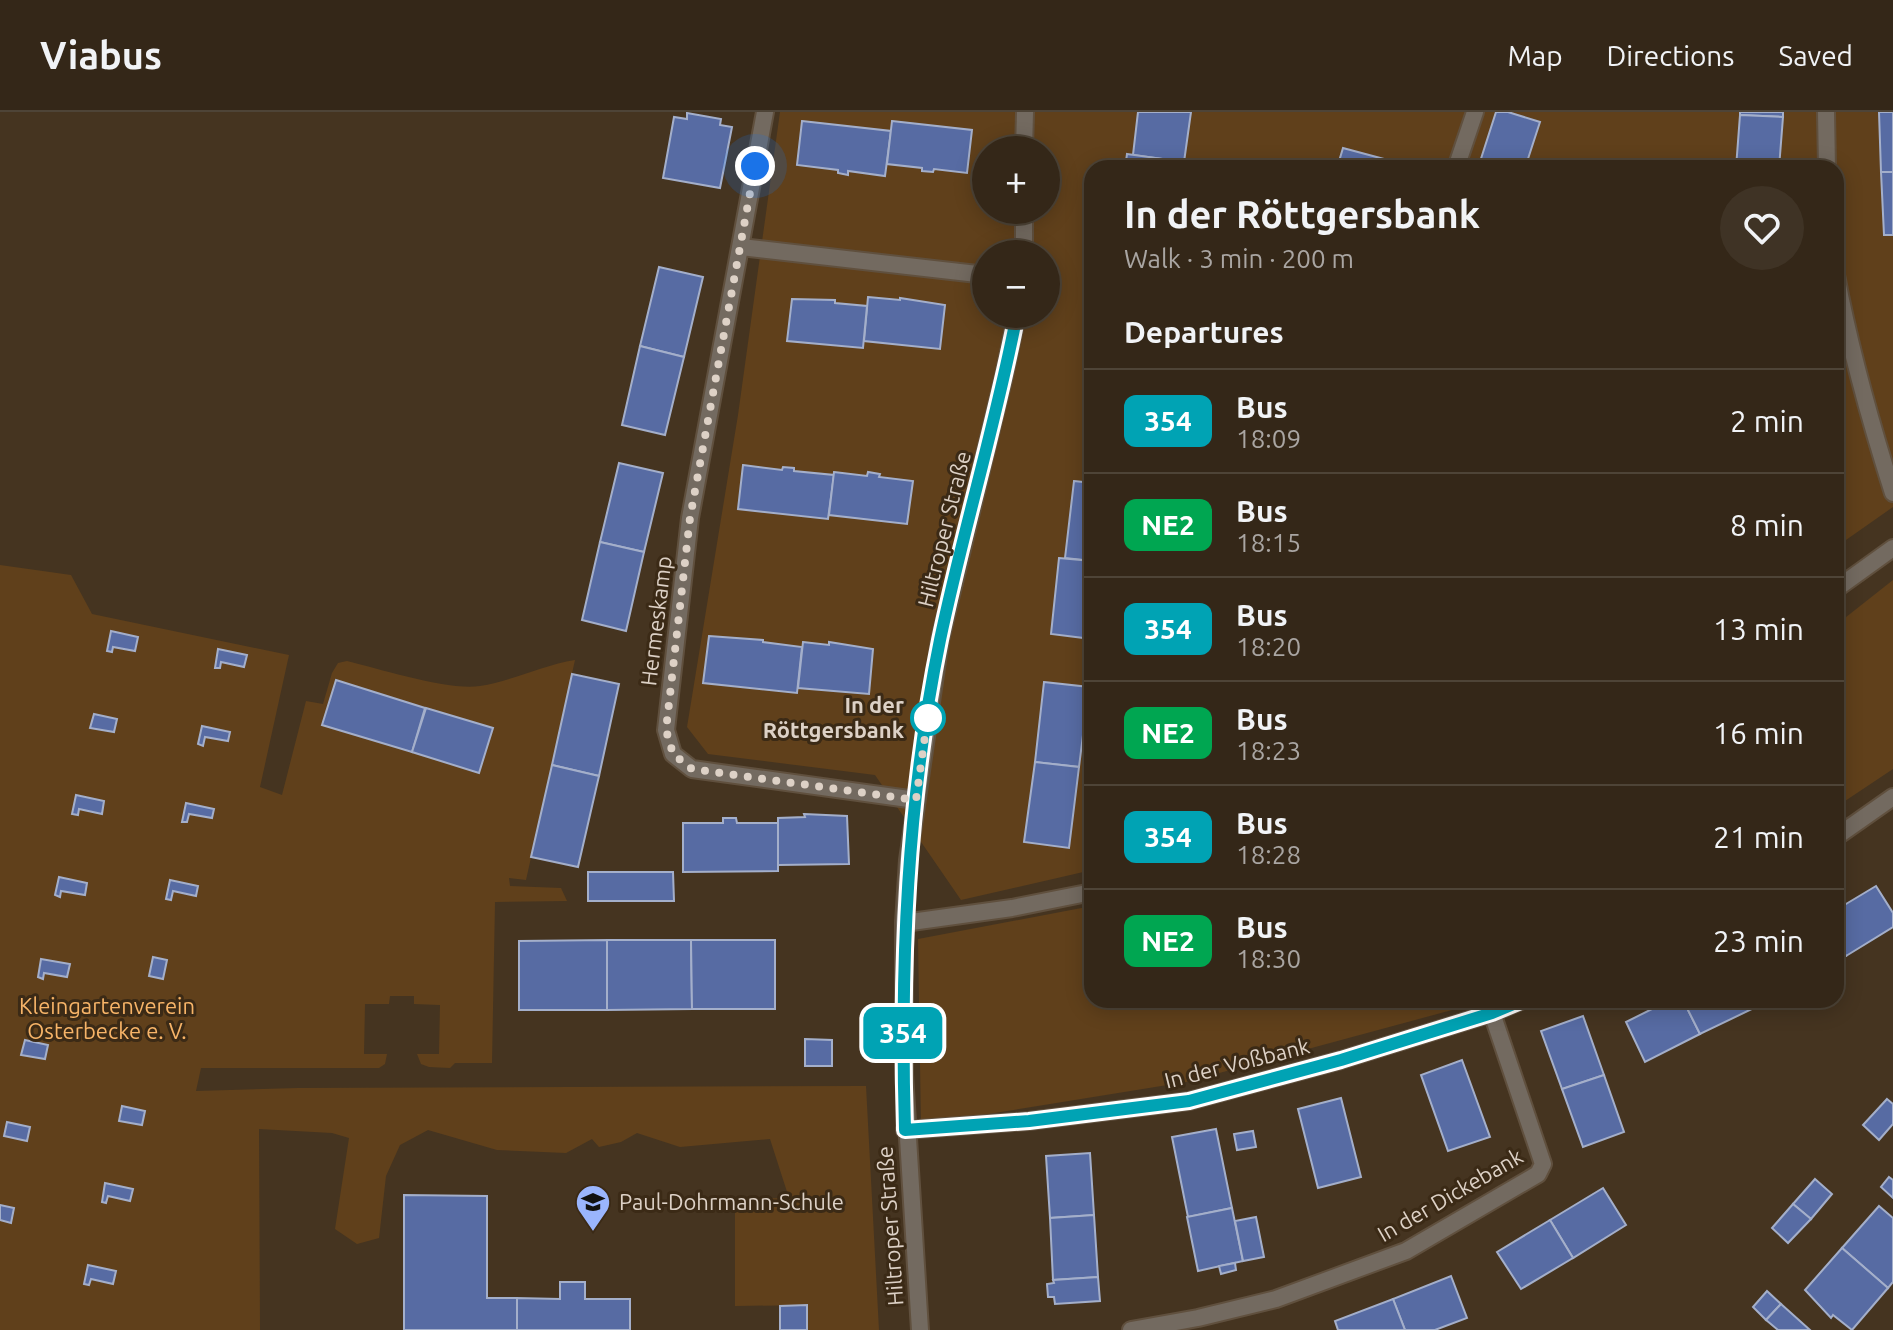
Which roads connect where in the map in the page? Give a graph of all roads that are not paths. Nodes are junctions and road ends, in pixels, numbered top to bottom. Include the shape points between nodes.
1 (765, 112) edge
2 (1025, 112) edge
3 (1475, 112) edge
4 (1826, 112) edge
5 (1024, 136) edge
6 (1459, 160) edge
7 (1827, 160) edge
8 (741, 247) junction
9 (972, 273) edge
10 (1844, 316) edge
11 (1014, 328) edge
12 (1893, 493) edge
13 (1893, 548) edge
14 (1844, 583) edge
15 (1893, 797) edge
16 (916, 800) junction
17 (1844, 831) edge
18 (1084, 894) edge
19 (904, 923) junction
20 (1504, 1008) edge
21 (1492, 1013) junction
22 (905, 1130) junction
23 (920, 1330) edge
24 (1131, 1330) edge

1 - 8 street, Hermeskamp
2 - 5 street
3 - 6 street
4 - 7 street
8 - 9 street
8 - 16 street, Hermeskamp via 690,518 666,730 673,754 692,769
10 - 12 street
11 - 16 street, Hiltroper Straße via 940,640
13 - 14 street
15 - 17 street
16 - 19 street, Hiltroper Straße
18 - 19 street
19 - 22 street, Hiltroper Straße
20 - 21 street, In der Voßbank
21 - 22 street, In der Voßbank via 1189,1101
21 - 24 street, In der Dickebank via 1543,1164 1538,1174 1406,1251 1276,1299
22 - 23 street, Hiltroper Straße

